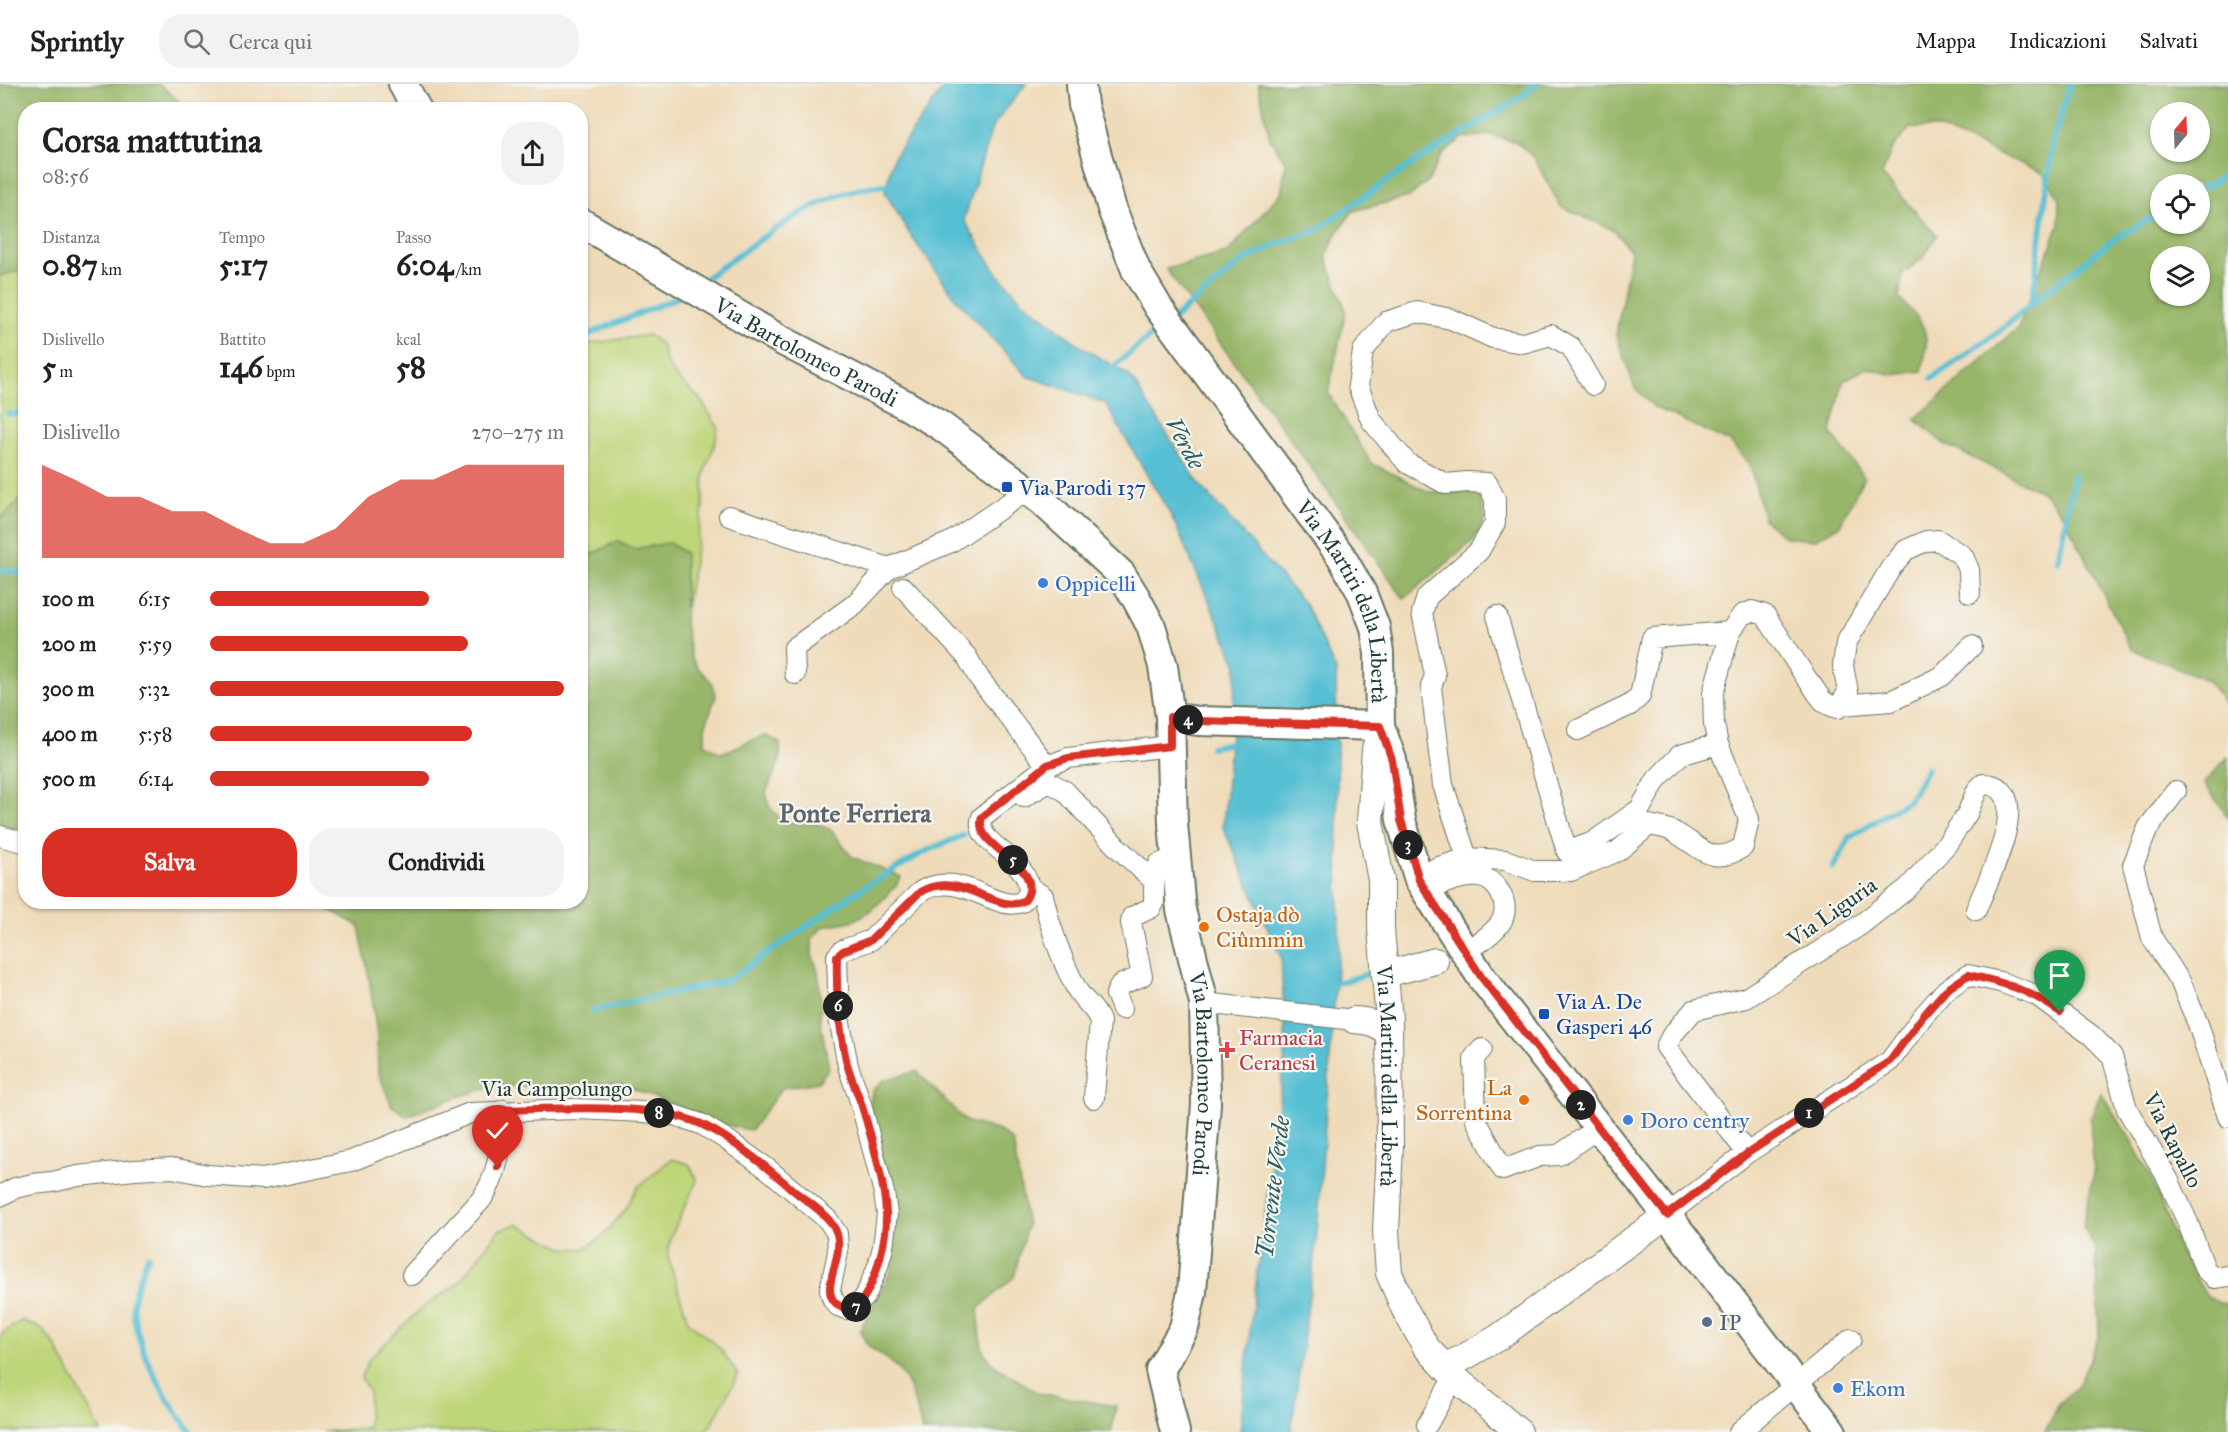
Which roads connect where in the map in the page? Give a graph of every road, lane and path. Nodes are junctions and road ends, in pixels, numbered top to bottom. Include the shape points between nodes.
1 (403, 84) edge
2 (1082, 84) edge
3 (413, 102) edge
4 (588, 227) edge
5 (1593, 385) dead end
6 (1028, 490) junction
7 (729, 516) dead end
8 (889, 568) junction
9 (903, 587) dead end
10 (1970, 593) dead end
11 (1497, 616) dead end
12 (1730, 632) junction
13 (1972, 646) dead end
14 (795, 674) dead end
15 (1841, 705) junction
16 (1170, 717) junction
17 (1370, 726) junction
18 (1578, 730) dead end
19 (1718, 744) junction
20 (1170, 746) junction
21 (1047, 765) junction
22 (2176, 791) dead end
23 (1001, 801) junction
24 (0, 836) edge
25 (18, 841) edge
26 (1176, 858) junction
27 (1467, 858) junction
28 (1154, 881) junction
29 (1422, 885) junction
30 (1029, 888) junction
31 (1976, 910) dead end
32 (1479, 943) dead end
33 (1435, 961) dead end
34 (1386, 974) junction
35 (1204, 1003) junction
36 (1122, 1009) dead end
37 (1370, 1025) junction
38 (1482, 1049) dead end
39 (1094, 1098) dead end
40 (503, 1110) junction
41 (2228, 1117) edge
42 (1598, 1128) junction
43 (1748, 1153) junction
44 (0, 1196) edge
45 (1667, 1215) junction
46 (412, 1275) dead end
47 (2228, 1276) edge
48 (1851, 1339) dead end
49 (1449, 1372) junction
50 (1794, 1385) junction
51 (1427, 1425) dead end
52 (1175, 1432) edge
53 (1519, 1432) edge
54 (1739, 1432) edge
55 (1832, 1432) edge

1 - 3 main road
2 - 17 main road, Via Martiri della Libertà via 1083,105 1112,210 1136,270 1158,307 1341,556 1362,593 1375,627 1379,653
4 - 6 main road, Via Bartolomeo Parodi via 779,339 906,405
5 - 27 street via 1572,347 1551,335 1523,343 1493,338 1451,319 1417,312 1386,322 1363,351 1358,386 1371,420 1407,463 1446,484 1487,483 1496,499 1495,523 1479,551 1427,597 1422,613 1435,675 1431,687 1443,785
6 - 8 street via 951,542
6 - 16 main road, Via Bartolomeo Parodi via 1121,574 1151,626 1163,666
7 - 8 street
8 - 14 street via 855,604 794,648
9 - 21 street via 967,657
10 - 15 street via 1969,570 1963,556 1938,540 1906,550 1892,566 1846,643 1848,692
11 - 19 street via 1567,852 1593,842 1640,809 1657,779 1680,756
12 - 15 street via 1742,615 1752,610 1765,615 1819,698 1826,705
12 - 18 street via 1652,638 1640,696 1630,705
12 - 19 street via 1713,693
13 - 15 street via 1942,676 1891,701
16 - 17 main road
16 - 20 main road, Via Bartolomeo Parodi
17 - 29 main road via 1392,760 1401,820
17 - 34 street, Via Martiri della Libertà via 1375,750 1370,822 1381,880
19 - 27 street via 1749,819 1743,847 1731,855 1708,855 1674,831 1649,825 1618,850 1571,871 1535,871 1505,860
20 - 21 street via 1068,758
20 - 26 main road, Via Bartolomeo Parodi
21 - 23 street
22 - 41 street via 2148,828 2133,865 2152,938 2181,983
23 - 28 street via 1009,805 1044,784 1055,784
23 - 30 street via 982,817 981,827 988,840 1021,868
24 - 25 street
26 - 28 street via 1159,864
26 - 35 main road, Via Bartolomeo Parodi via 1180,910
27 - 29 street via 1436,868
28 - 36 street via 1151,908 1132,917 1142,976 1120,985 1116,994
29 - 32 street via 1485,878 1498,888 1506,905 1503,920
29 - 42 main road via 1482,978
30 - 39 street via 1043,896 1077,990 1100,1021
30 - 40 street, Via Campolungo via 1025,900 1012,904 954,885 929,886 871,940 837,956 838,1018 884,1193 886,1214 878,1266 865,1297 854,1308 838,1306 830,1290 838,1252 837,1234 828,1220 769,1170 701,1125 674,1115 644,1112
31 - 43 street, Via Liguria via 2010,816 2003,790 1992,784 1983,784 1977,790 1947,844 1908,888 1859,926 1746,998 1694,1010 1666,1047
33 - 34 street
34 - 37 street, Via Martiri della Libertà via 1387,1002
35 - 37 street
35 - 52 main road, Via Bartolomeo Parodi via 1206,1104 1192,1292 1184,1328 1160,1370
37 - 49 street, Via Martiri della Libertà via 1390,1146 1386,1231 1389,1274 1426,1347
38 - 42 street via 1474,1058 1476,1120 1503,1170 1540,1156 1559,1155
40 - 44 street, Via Campolungo via 470,1113 351,1161 263,1179 172,1168 135,1170 33,1184
40 - 46 street via 498,1167 490,1186
42 - 45 main road
43 - 45 street, Via Rapallo
43 - 47 street, Via Rapallo via 1890,1061 1946,990 1968,975 2000,981 2036,995 2091,1035 2112,1056 2127,1109 2168,1179 2205,1269 2214,1278
45 - 49 street via 1499,1337 1461,1359
45 - 50 main road
48 - 50 street
49 - 51 street
49 - 53 street, Via Martiri della Libertà
50 - 54 street
50 - 55 main road

